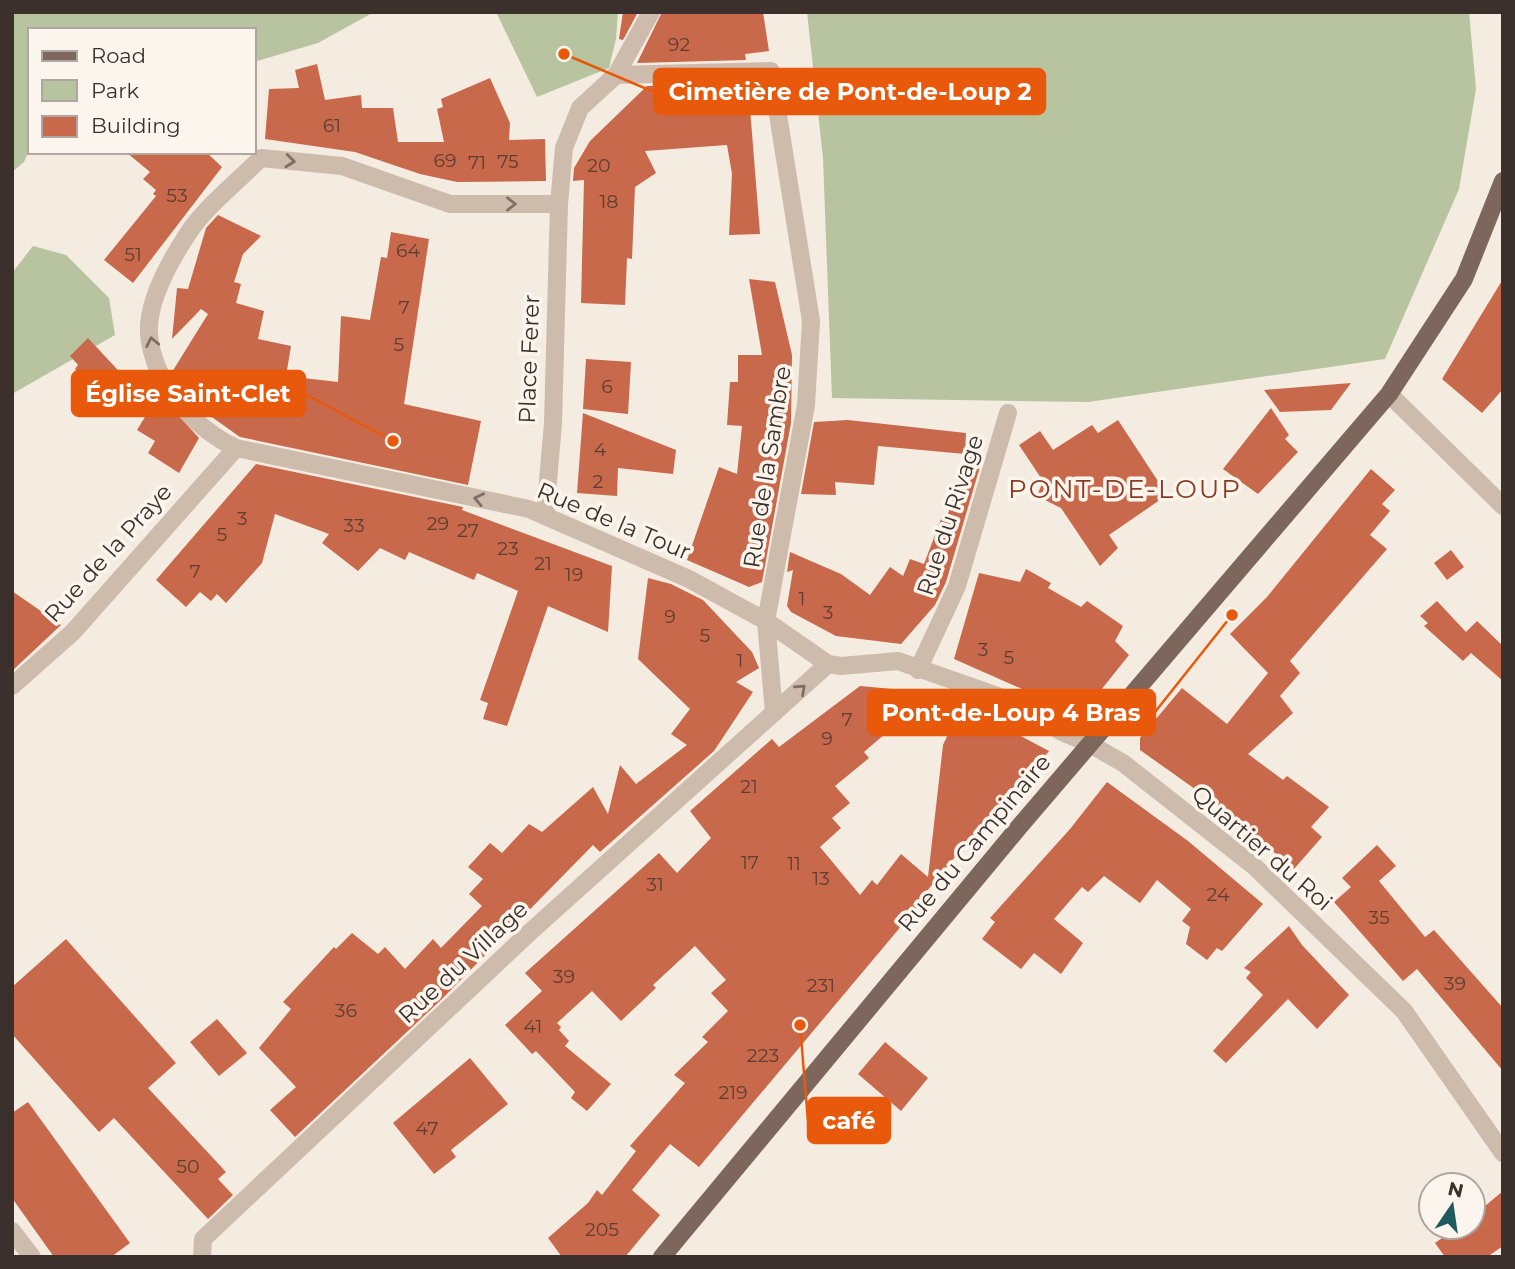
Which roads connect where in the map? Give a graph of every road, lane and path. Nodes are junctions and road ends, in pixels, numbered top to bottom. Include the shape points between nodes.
1 (651, 12) edge
2 (616, 75) junction
3 (1503, 181) edge
4 (559, 204) junction
5 (1389, 394) junction
6 (1008, 413) dead end
7 (236, 448) junction
8 (1503, 506) edge
9 (545, 516) junction
10 (766, 621) junction
11 (828, 664) junction
12 (918, 670) junction
13 (12, 686) edge
14 (774, 713) junction
15 (1090, 744) junction
16 (1503, 1153) edge
17 (12, 1231) edge
18 (32, 1257) edge
19 (202, 1257) edge
20 (662, 1257) edge

1 - 2 street
2 - 4 street via 580,107 564,148
2 - 10 street, Rue de la Sambre via 771,71 811,321 806,405
3 - 5 main road, Rue du Campinaire via 1464,279
7 -> 4 street, Rue de la Tour via 212,436 164,384 149,334 154,300 187,233 261,158 341,166 450,204
4 - 9 street, Place Ferer via 553,423
5 - 8 street
5 - 15 main road, Rue du Campinaire
6 - 12 street, Rue du Rivage via 957,586
9 -> 7 street, Rue de la Tour
7 - 13 street, Rue de la Praye via 73,632
9 - 10 street, Rue de la Tour via 689,579
10 - 11 street, Rue de la Tour
10 - 14 street, Rue de la Sambre
11 - 12 street, Quartier du Roi via 898,661
14 -> 11 street, Rue du Village
12 - 15 street, Quartier du Roi via 1009,701
14 - 19 street, Rue du Village via 529,933 203,1239
15 - 16 street, Quartier du Roi via 1123,763 1255,867 1405,1011
15 - 20 main road, Rue du Campinaire
17 - 18 street

